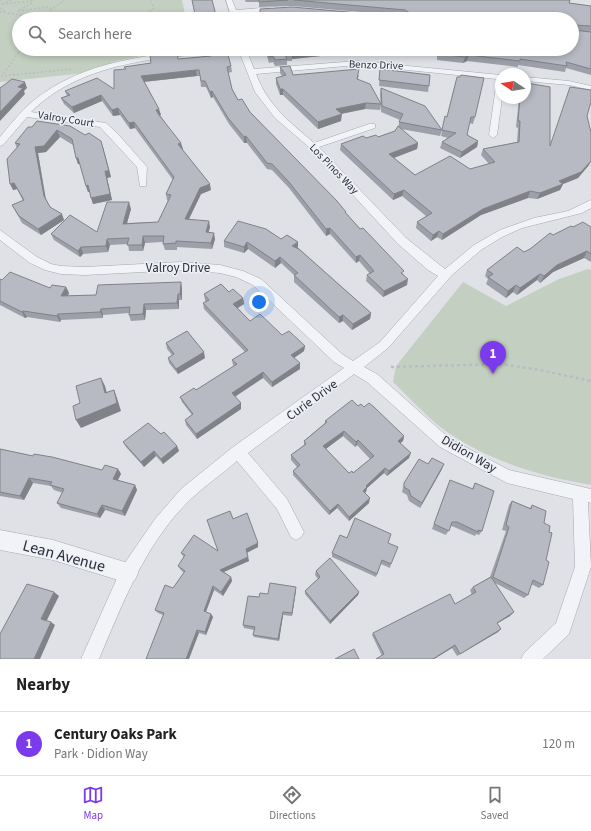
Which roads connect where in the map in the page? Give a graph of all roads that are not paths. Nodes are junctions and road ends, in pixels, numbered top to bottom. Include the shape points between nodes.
1 (229, 0) edge
2 (286, 9) edge
3 (234, 12) edge
4 (260, 12) edge
5 (171, 56) edge
6 (245, 56) edge
7 (251, 72) junction
8 (495, 76) edge
9 (531, 80) edge
10 (591, 88) edge
11 (497, 104) edge
12 (26, 114) junction
13 (372, 126) dead end
14 (493, 134) dead end
15 (0, 144) edge
16 (313, 146) junction
17 (143, 184) dead end
18 (590, 207) edge
19 (0, 234) edge
20 (445, 275) junction
21 (355, 368) junction
22 (238, 452) junction
23 (585, 495) edge
24 (296, 532) dead end
25 (0, 540) edge
26 (128, 573) junction
27 (90, 659) edge
28 (530, 659) edge

1 - 3 street
2 - 4 street
5 - 12 street via 119,64 57,88
6 - 7 street, Los Pinos Way
7 - 8 street, Benzo Drive via 357,63
7 - 16 street, Los Pinos Way via 259,92 278,116
9 - 10 street
11 - 14 street
12 - 15 street
12 - 17 street, Valroy Court via 103,125 142,168
13 - 16 street
16 - 20 street, Los Pinos Way via 402,241
18 - 20 street, Curie Drive via 521,225 495,236 463,257
19 - 21 street, Valroy Drive via 14,248 55,269 200,266 229,270 246,276 257,282 338,358
20 - 21 street, Curie Drive via 403,326
21 - 22 street, Curie Drive
21 - 23 street, Didion Way via 372,378 445,443 507,476
22 - 24 street via 282,504
22 - 26 street, Curie Drive via 186,494 160,524
23 - 28 street via 583,567 563,628
25 - 26 street, Lean Avenue via 53,550
26 - 27 street, Curie Drive

